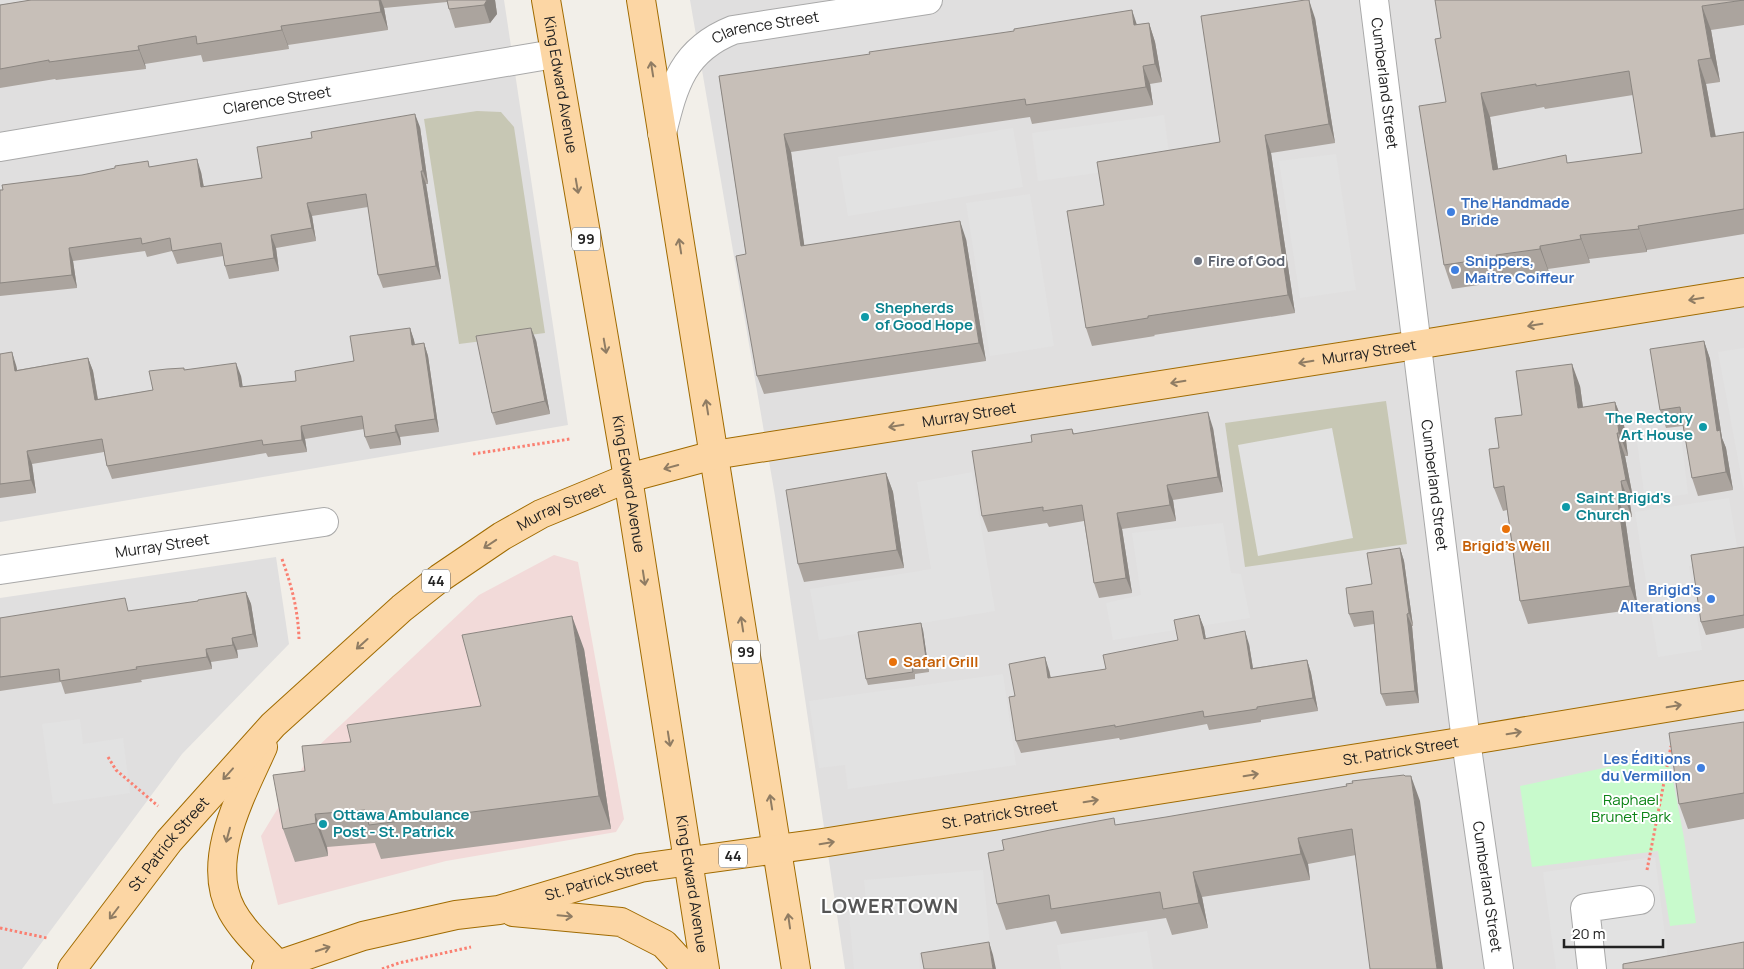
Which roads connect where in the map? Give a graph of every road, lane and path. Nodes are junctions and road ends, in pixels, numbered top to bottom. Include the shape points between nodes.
1 (546, 0) edge
2 (642, 0) edge
3 (928, 0) edge
4 (1374, 0) edge
5 (554, 54) junction
6 (662, 133) junction
7 (0, 148) edge
8 (1744, 292) edge
9 (1416, 345) junction
10 (570, 439) dead end
11 (472, 454) dead end
12 (714, 455) junction
13 (628, 478) junction
14 (324, 522) dead end
15 (278, 529) junction
16 (0, 570) edge
17 (299, 639) dead end
18 (1744, 695) edge
19 (273, 725) junction
20 (1466, 741) junction
21 (1672, 743) edge
22 (108, 757) dead end
23 (182, 826) junction
24 (778, 850) junction
25 (688, 862) junction
26 (1640, 900) joint
27 (499, 910) junction
28 (0, 928) edge
29 (47, 938) dead end
30 (476, 946) dead end
31 (271, 967) edge
32 (72, 969) edge
33 (382, 969) edge
34 (687, 969) edge
35 (705, 969) edge
36 (796, 969) edge
37 (1499, 969) edge
38 (1592, 969) edge

1 - 5 main road, King Edward Avenue / 99
6 -> 2 main road, 99
3 - 6 street, Clarence Street via 733,30 717,36 692,58 680,75
4 - 9 street, Cumberland Street
5 - 7 street, Clarence Street
5 -> 13 main road, King Edward Avenue / 99
12 -> 6 main road, 99
8 -> 9 main road, Murray Street / 44
9 -> 12 main road, Murray Street / 44
9 - 20 street, Cumberland Street
10 - 11 path
12 -> 13 main road, Murray Street / 44
24 -> 12 main road, 99
13 -> 19 main road, Murray Street / 44 via 541,514 440,578
13 -> 25 main road, King Edward Avenue / 99
14 - 15 street, Murray Street
15 - 16 street, Murray Street
15 - 17 path via 281,555 298,614
20 -> 18 main road, St. Patrick Street / 44
19 -> 23 main road, St. Patrick Street / 44
19 -> 31 main road via 232,820 226,839 222,876 232,911
24 -> 20 main road, St. Patrick Street / 44
20 - 37 street, Cumberland Street
21 - 26 path
22 - 23 path via 116,770
23 -> 32 main road, St. Patrick Street / 44
24 - 25 main road, St. Patrick Street / 44
36 -> 24 main road, 99
25 - 27 main road, St. Patrick Street / 44 via 640,868
25 - 35 main road, King Edward Avenue / 99
26 - 38 street via 1584,908
31 -> 27 main road, St. Patrick Street / 44 via 363,936 456,915
27 -> 34 main road via 622,922 664,944
28 - 29 path
30 - 33 path

